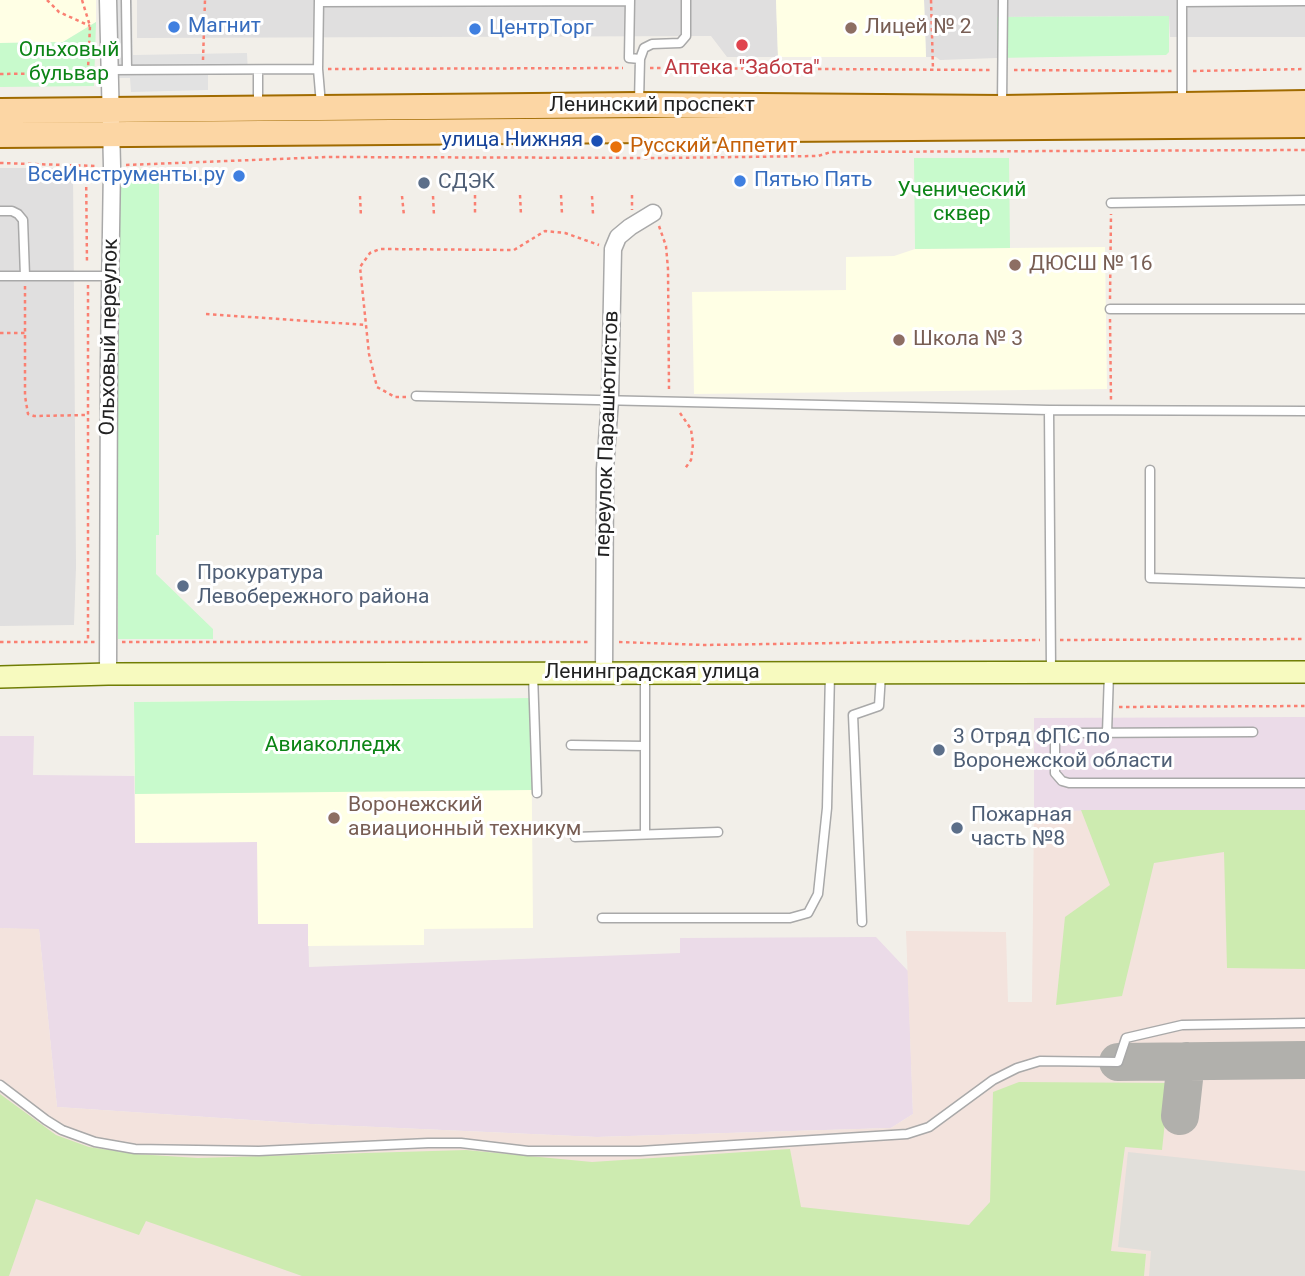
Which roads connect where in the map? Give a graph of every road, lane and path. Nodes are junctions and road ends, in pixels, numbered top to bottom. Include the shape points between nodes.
1 (47, 0) edge
2 (82, 0) edge
3 (108, 0) edge
4 (126, 0) edge
5 (205, 0) edge
6 (686, 0) edge
7 (931, 0) edge
8 (1003, 0) edge
9 (319, 1) edge
10 (481, 1) edge
11 (630, 1) edge
12 (1182, 1) edge
13 (1305, 1) edge
14 (90, 26) junction
15 (640, 63) junction
16 (318, 69) junction
17 (1305, 69) edge
18 (88, 70) junction
19 (110, 70) junction
20 (127, 70) junction
21 (203, 70) junction
22 (258, 70) junction
23 (933, 70) junction
24 (1002, 70) junction
25 (1181, 71) junction
26 (0, 74) edge
27 (1305, 103) edge
28 (1182, 104) junction
29 (639, 105) junction
30 (321, 107) junction
31 (1002, 107) junction
32 (258, 109) junction
33 (0, 111) edge
34 (110, 122) junction
35 (1305, 125) edge
36 (0, 135) edge
37 (1305, 149) edge
38 (0, 163) edge
39 (86, 166) junction
40 (112, 166) junction
41 (402, 195) dead end
42 (475, 195) dead end
43 (520, 195) dead end
44 (561, 195) dead end
45 (632, 195) dead end
46 (360, 196) dead end
47 (433, 196) dead end
48 (592, 196) dead end
49 (1305, 200) edge
50 (1111, 203) dead end
51 (0, 211) edge
52 (562, 214) dead end
53 (593, 214) dead end
54 (632, 214) dead end
55 (653, 214) joint
56 (475, 215) dead end
57 (521, 215) dead end
58 (404, 216) dead end
59 (434, 216) dead end
60 (361, 217) dead end
61 (613, 249) junction
62 (0, 276) edge
63 (25, 276) junction
64 (88, 276) junction
65 (110, 276) junction
66 (1110, 309) dead end
67 (1305, 309) edge
68 (206, 314) dead end
69 (366, 326) junction
70 (25, 332) junction
71 (0, 333) edge
72 (416, 397) joint
73 (610, 399) junction
74 (669, 401) junction
75 (1049, 410) junction
76 (1305, 411) edge
77 (88, 415) junction
78 (684, 470) dead end
79 (1150, 470) dead end
80 (1305, 583) edge
81 (1305, 639) edge
82 (1051, 640) junction
83 (0, 642) edge
84 (88, 642) junction
85 (107, 642) junction
86 (604, 642) junction
87 (1051, 672) junction
88 (1110, 672) junction
89 (1305, 672) edge
90 (645, 673) junction
91 (830, 673) junction
92 (881, 673) junction
93 (107, 674) junction
94 (533, 674) junction
95 (604, 674) junction
96 (0, 677) edge
97 (1305, 706) edge
98 (1108, 707) junction
99 (1253, 732) dead end
100 (1107, 733) junction
101 (571, 745) dead end
102 (645, 746) junction
103 (1305, 782) edge
104 (537, 793) dead end
105 (718, 832) dead end
106 (645, 834) junction
107 (575, 837) dead end
108 (602, 918) dead end
109 (862, 922) dead end
110 (1305, 1023) edge
111 (0, 1085) edge

1 - 14 path via 59,12
2 - 14 path
3 - 19 street, Ольховый переулок
4 - 20 lane
5 - 21 path
6 - 15 lane via 686,36 680,43 644,48
7 - 23 path
8 - 24 lane
9 - 10 lane
9 - 16 lane
10 - 11 lane
11 - 15 lane via 629,58
12 - 13 lane
12 - 25 lane
14 - 18 path
15 - 16 path
15 - 23 path
15 - 29 lane
16 - 22 lane
16 - 30 lane
17 - 25 path
18 - 19 path
18 - 26 path
19 - 20 lane
19 - 34 street, Ольховый переулок
20 - 21 lane
21 - 22 lane
22 - 32 lane
23 - 24 path
24 - 25 path
24 - 31 lane
25 - 28 lane
27 - 28 main road, Ленинский проспект
28 - 31 main road, Ленинский проспект
29 - 30 main road, Ленинский проспект
29 - 31 main road, Ленинский проспект
30 - 32 main road, Ленинский проспект
32 - 34 main road, Ленинский проспект
33 - 34 main road, Ленинский проспект
34 - 35 main road, Ленинский проспект via 494,133
34 - 36 main road, Ленинский проспект
34 - 40 street, Ольховый переулок
37 - 40 path via 328,158
38 - 39 path
39 - 40 path
39 - 64 path
40 - 65 street, Ольховый переулок
41 - 58 path
42 - 56 path
43 - 57 path
44 - 52 path
45 - 54 path
46 - 60 path
47 - 59 path
48 - 53 path
49 - 50 lane
51 - 63 lane via 12,211 23,220
55 - 61 street via 618,237
55 - 74 path via 666,246 668,269
61 - 69 path via 545,231 514,250 380,249 370,253 360,267
61 - 73 street, переулок Парашютистов
62 - 63 lane
63 - 64 lane
63 - 70 path
64 - 65 lane
64 - 77 path
65 - 85 street, Ольховый переулок
66 - 67 lane
68 - 69 path
69 - 72 path via 377,387 395,397
70 - 71 path
70 - 77 path via 28,414
72 - 73 lane
73 - 74 lane
73 - 86 street, переулок Парашютистов
74 - 75 lane
74 - 78 path via 691,429 691,460
75 - 76 lane
75 - 82 lane
77 - 84 path
79 - 80 lane via 1150,578
81 - 82 path
82 - 86 path
82 - 87 lane
83 - 84 path
84 - 85 path
85 - 86 path
85 - 93 street, Ольховый переулок
86 - 95 street, переулок Парашютистов
87 - 88 main road, Ленинградская улица
87 - 92 main road, Ленинградская улица
88 - 89 main road, Ленинградская улица
88 - 98 lane
90 - 91 main road, Ленинградская улица
90 - 95 main road, Ленинградская улица
90 - 102 lane
91 - 92 main road, Ленинградская улица
91 - 108 lane via 827,808 818,894 808,913 790,918
92 - 109 lane via 879,706 853,715
93 - 94 main road, Ленинградская улица
93 - 96 main road, Ленинградская улица
94 - 95 main road, Ленинградская улица
94 - 104 lane
97 - 98 path
98 - 100 lane
99 - 100 lane
100 - 103 lane via 1063,735 1055,742 1055,774 1069,783
101 - 102 lane
102 - 106 lane
105 - 106 lane
106 - 107 lane
110 - 111 lane via 1182,1026 1126,1038 1118,1062 1040,1061 993,1080 929,1127 907,1134 640,1151 528,1151 439,1143 135,1149 62,1130

